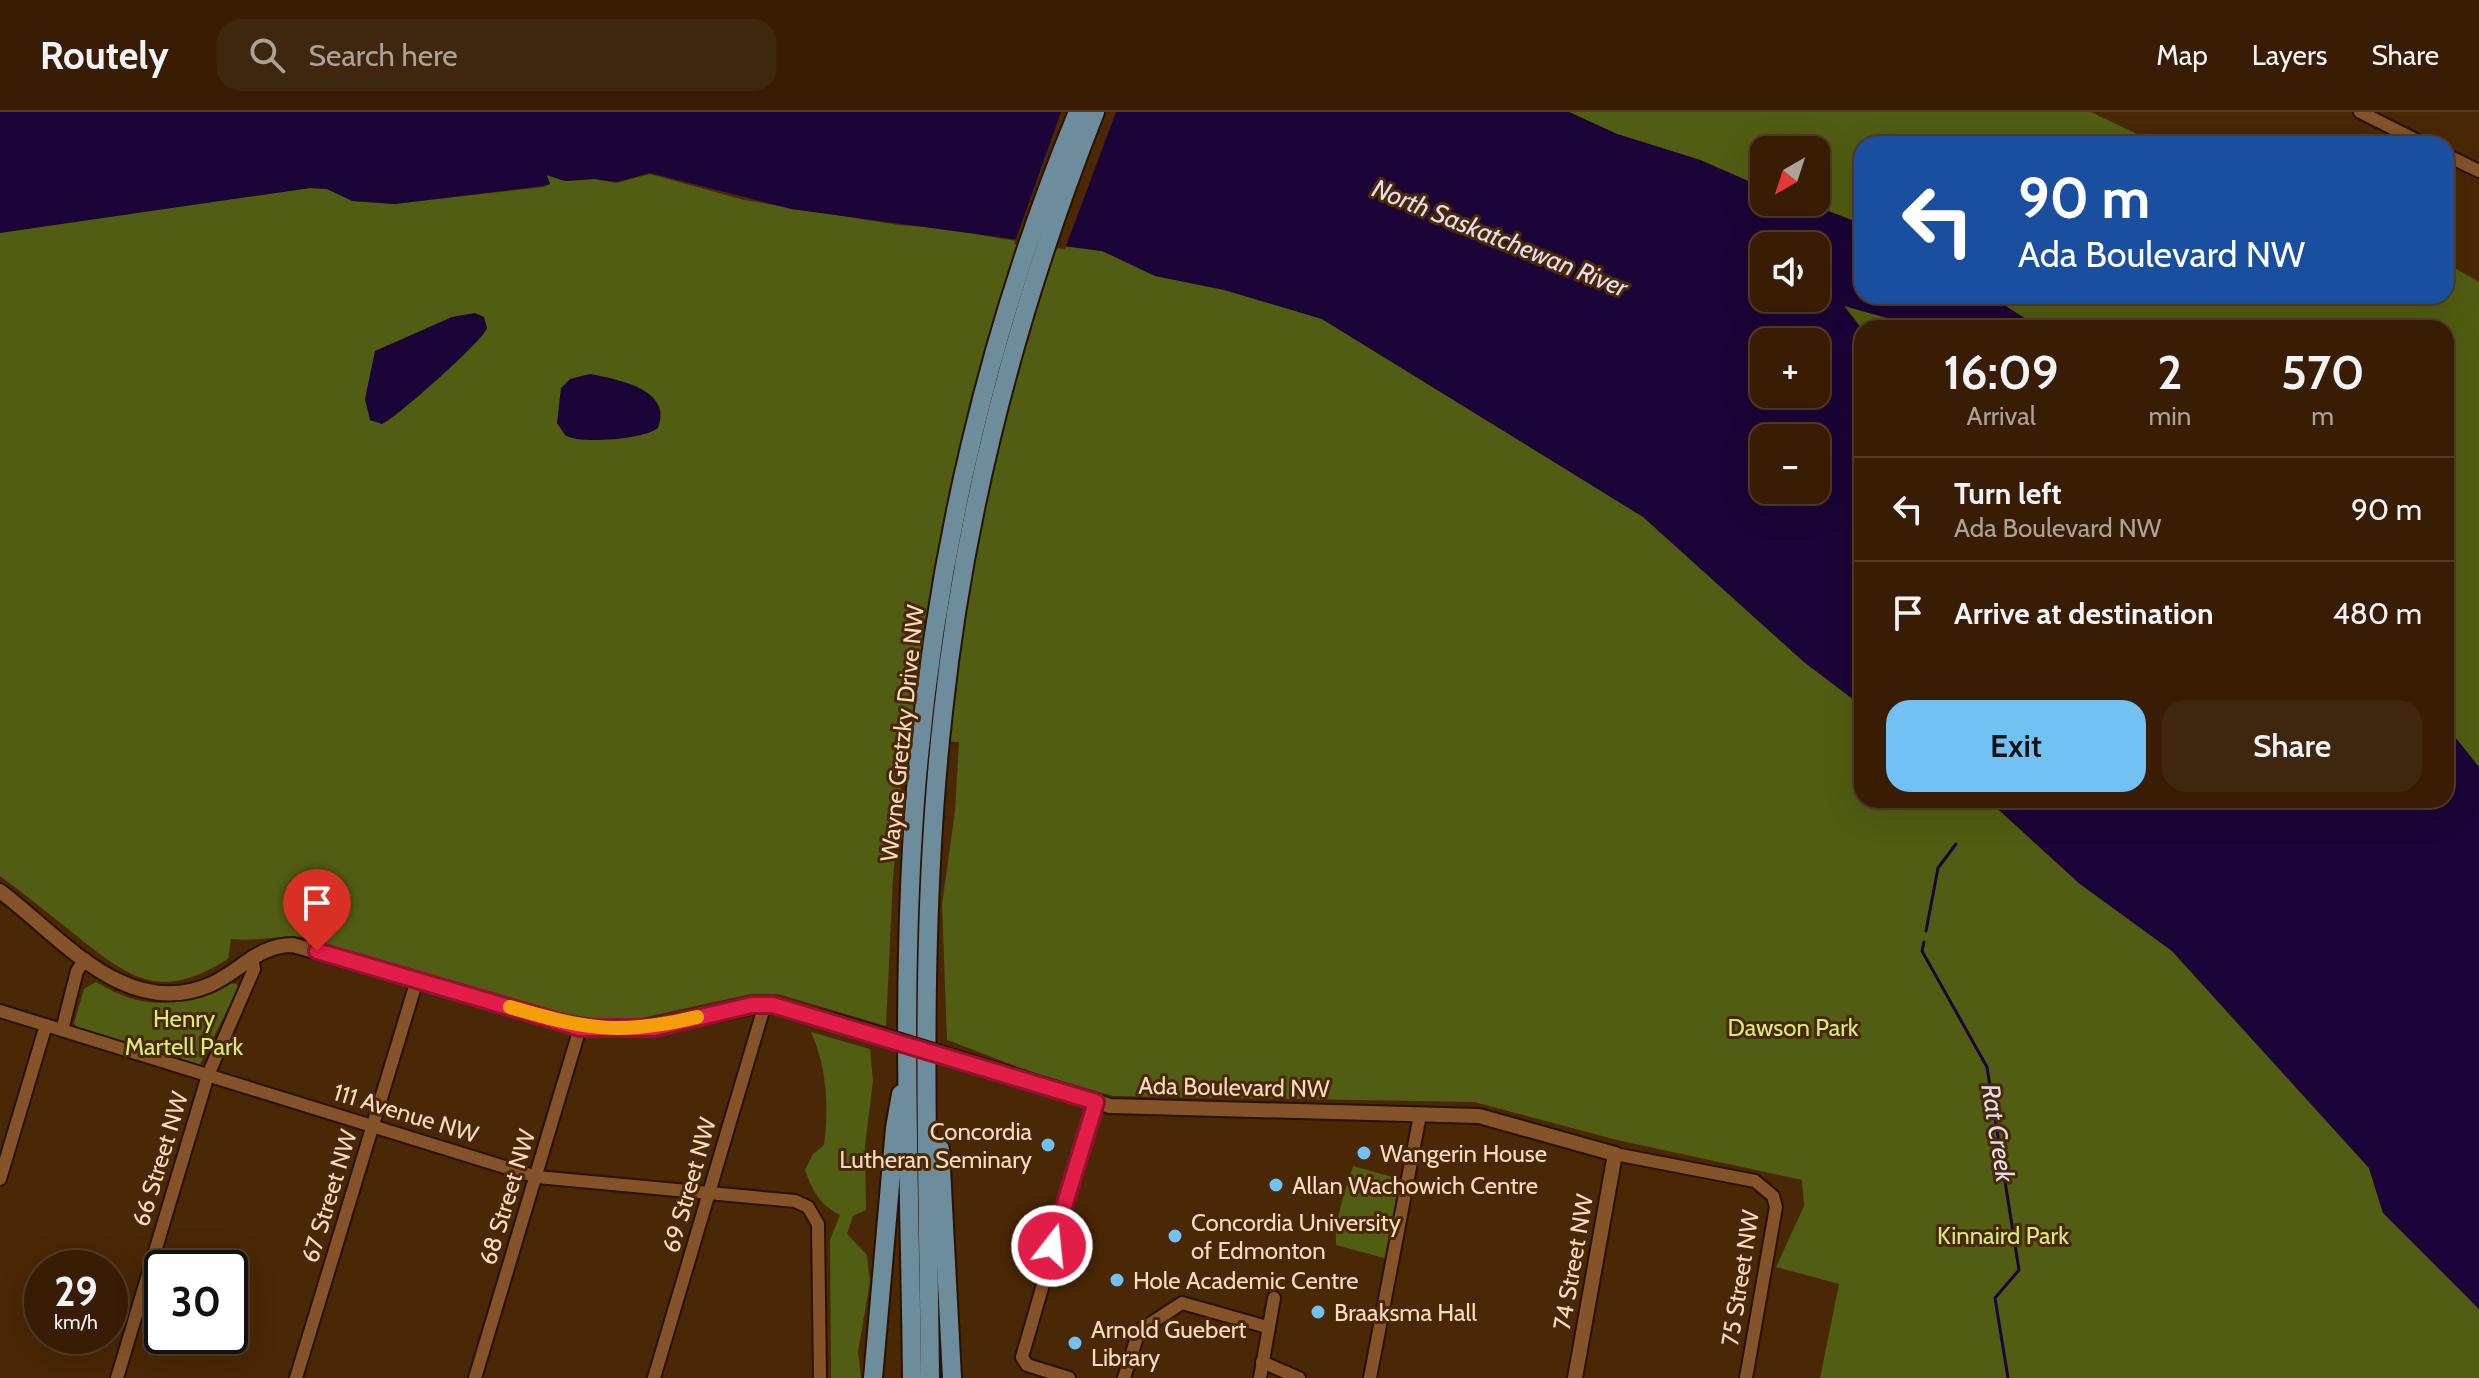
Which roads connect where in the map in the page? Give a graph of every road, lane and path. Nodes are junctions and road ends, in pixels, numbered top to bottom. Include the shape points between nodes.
1 (1078, 112) edge
2 (1095, 112) edge
3 (2360, 112) edge
4 (2408, 136) edge
5 (2454, 159) edge
6 (2479, 171) edge
7 (1003, 356) junction
8 (3, 896) edge
9 (252, 957) junction
10 (85, 959) junction
11 (417, 980) junction
12 (765, 1004) junction
13 (0, 1011) edge
14 (46, 1025) junction
15 (580, 1028) junction
16 (62, 1030) junction
17 (909, 1056) junction
18 (928, 1060) junction
19 (208, 1075) junction
20 (1096, 1102) junction
21 (1420, 1115) junction
22 (374, 1127) junction
23 (1615, 1154) junction
24 (537, 1177) junction
25 (0, 1179) edge
26 (1765, 1187) joint
27 (711, 1194) junction
28 (1274, 1298) dead end
29 (1267, 1327) junction
30 (1262, 1362) junction
31 (117, 1378) edge
32 (296, 1378) edge
33 (475, 1378) edge
34 (654, 1378) edge
35 (820, 1378) edge
36 (873, 1378) edge
37 (912, 1378) edge
38 (930, 1378) edge
39 (952, 1378) edge
40 (1069, 1378) edge
41 (1124, 1378) edge
42 (1260, 1378) edge
43 (1299, 1378) edge
44 (1370, 1378) edge
45 (1575, 1378) edge
46 (1746, 1378) edge

1 - 7 main road, Wayne Gretzky Drive NW via 1032,234
2 - 7 main road, Wayne Gretzky Drive NW
3 - 4 street
5 - 6 street
7 - 17 main road, Wayne Gretzky Drive NW via 950,548 925,708 911,878
7 - 18 main road, Wayne Gretzky Drive NW via 943,711 929,891
8 - 10 street, Ada Boulevard NW
9 - 10 street, Ada Boulevard NW via 214,983 167,994 131,989
9 - 11 street, Ada Boulevard NW via 273,945 293,945
9 - 19 street, 66 Street NW via 254,969
10 - 16 street
11 - 15 street, Ada Boulevard NW
11 - 22 street, 67 Street NW
12 - 15 street, Ada Boulevard NW via 654,1028
12 - 20 street, Ada Boulevard NW, bridge
12 - 27 street, 69 Street NW
13 - 14 street, 111 Avenue NW
14 - 16 street, 111 Avenue NW
14 - 25 street
15 - 24 street, 68 Street NW
16 - 19 street, 111 Avenue NW
17 - 36 main road via 895,1128
17 - 37 main road, Wayne Gretzky Drive NW
18 - 38 main road, Wayne Gretzky Drive NW
18 - 39 main road via 939,1141
19 - 22 street, 111 Avenue NW
19 - 31 street, 66 Street NW
20 - 21 street, Ada Boulevard NW via 1144,1109
20 - 40 street via 1023,1362
21 - 23 street, Ada Boulevard NW via 1479,1116
21 - 44 street
22 - 24 street, 111 Avenue NW
22 - 32 street, 67 Street NW
23 - 26 street, Ada Boulevard NW
23 - 45 street, 74 Street NW
24 - 27 street, 111 Avenue NW
24 - 33 street, 68 Street NW
26 - 46 street, 75 Street NW via 1776,1207
27 - 34 street, 69 Street NW
27 - 35 street, 111 Avenue NW via 795,1201 808,1207 818,1224
28 - 29 street
29 - 30 street
29 - 41 street via 1182,1303 1139,1331
30 - 42 street
30 - 43 street

